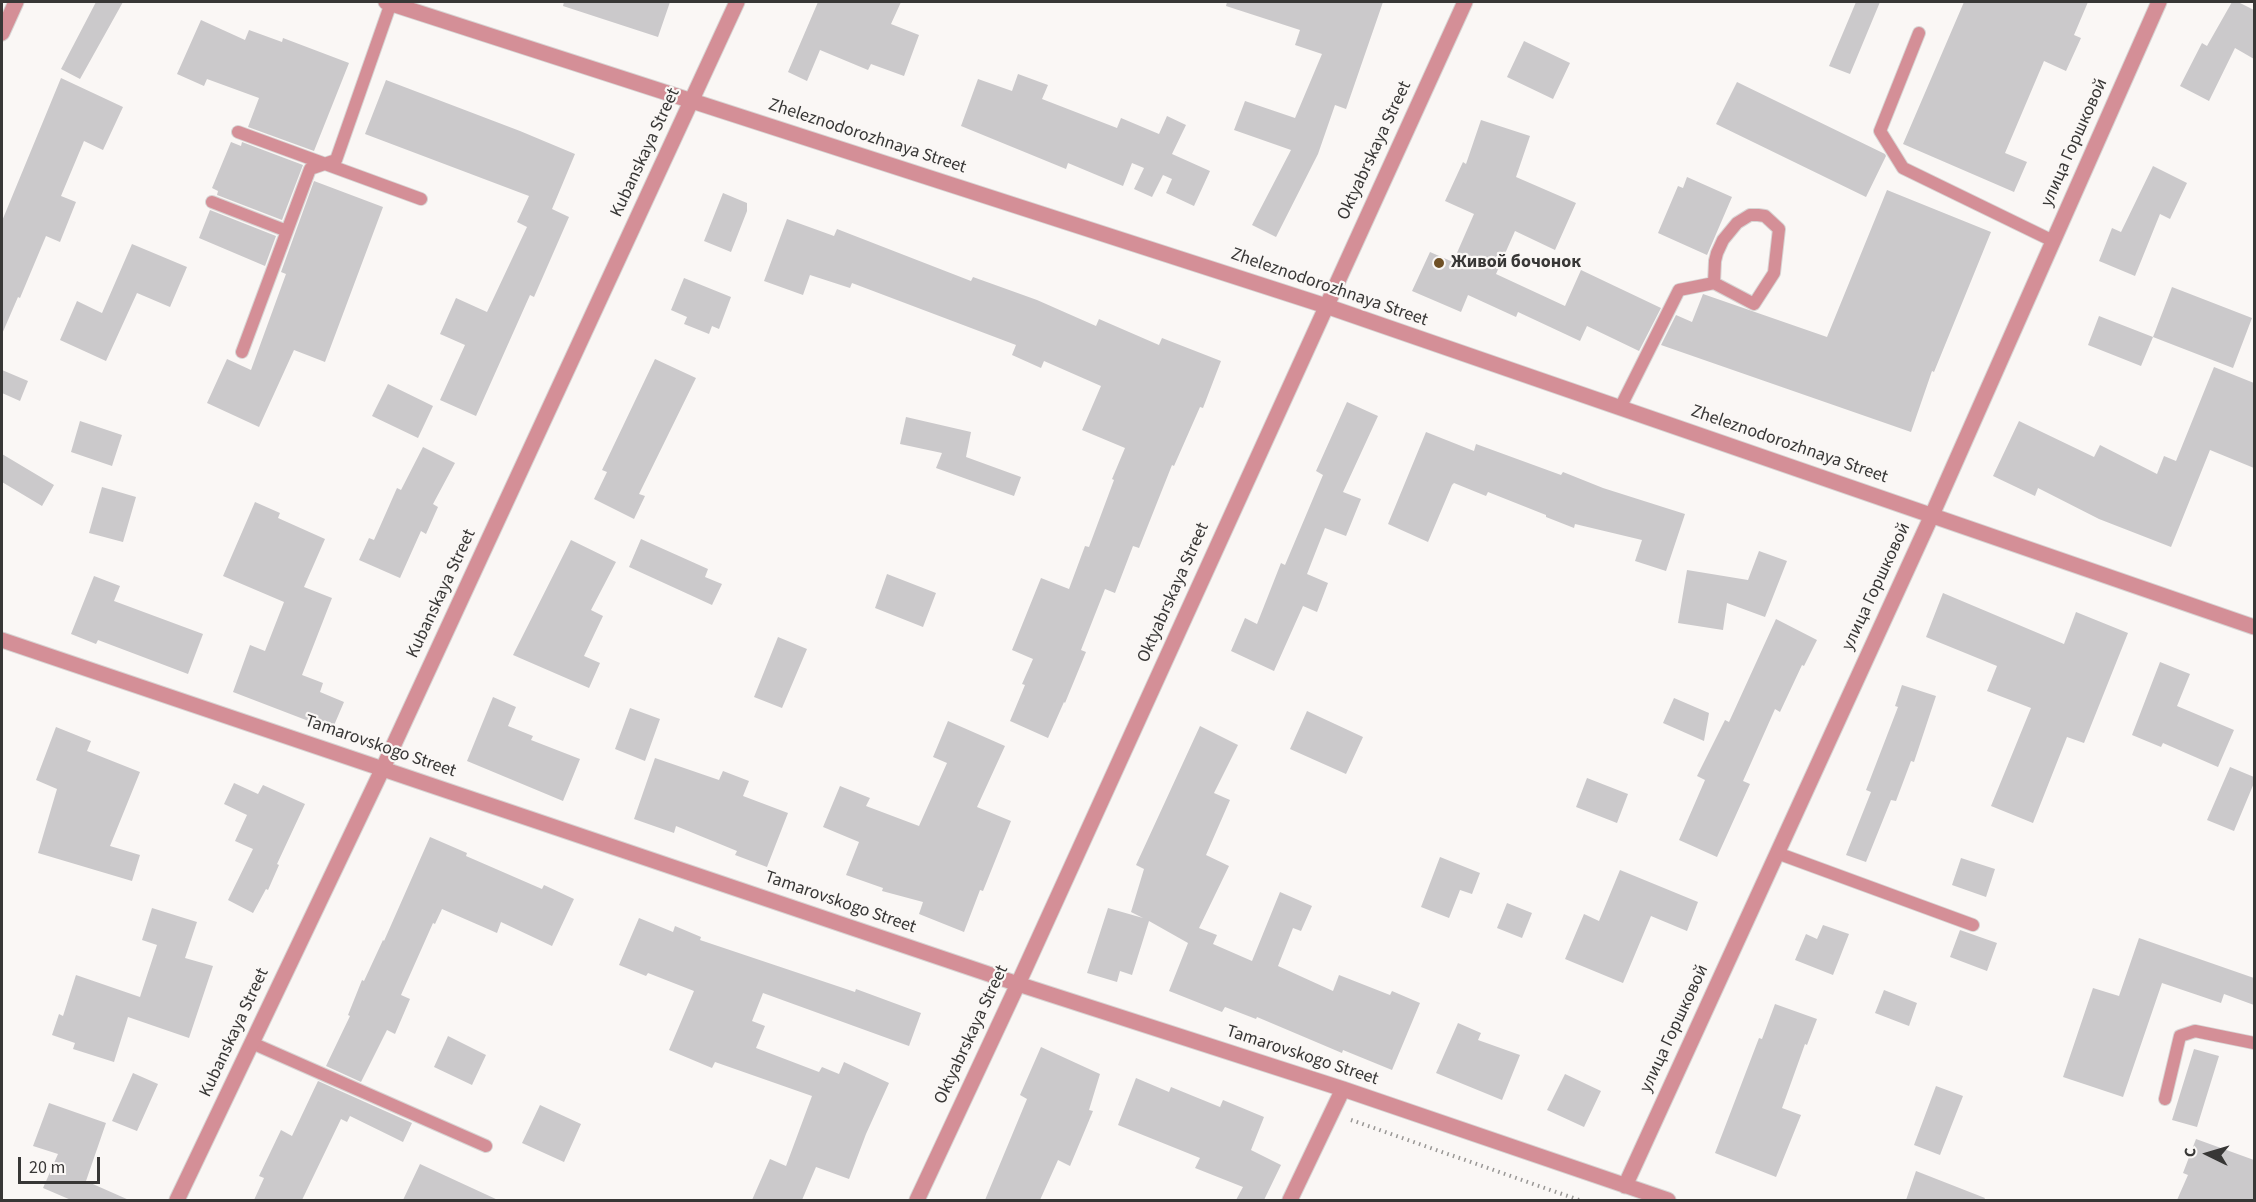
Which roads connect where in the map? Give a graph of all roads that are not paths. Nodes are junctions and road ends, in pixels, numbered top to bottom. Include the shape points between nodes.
1 (16, 2) edge
2 (388, 2) edge
3 (737, 2) edge
4 (1465, 2) edge
5 (2159, 2) edge
6 (2, 33) edge
7 (1919, 33) dead end
8 (692, 100) junction
9 (238, 132) dead end
10 (324, 164) junction
11 (421, 199) dead end
12 (212, 202) dead end
13 (287, 231) junction
14 (2053, 241) junction
15 (1714, 283) junction
16 (1326, 306) junction
17 (242, 352) dead end
18 (1620, 408) junction
19 (1932, 515) junction
20 (2254, 627) edge
21 (2, 640) edge
22 (383, 768) junction
23 (1777, 853) junction
24 (1973, 926) dead end
25 (1018, 984) junction
26 (252, 1043) junction
27 (2254, 1043) edge
28 (1342, 1089) junction
29 (2165, 1099) dead end
30 (486, 1146) dead end
31 (1625, 1186) junction
32 (177, 1200) edge
33 (916, 1200) edge
34 (1290, 1200) edge
35 (1668, 1200) edge

1 - 6 street
2 - 8 street, Zheleznodorozhnaya Street
2 - 10 lane via 336,160
3 - 8 street, Kubanskaya Street
4 - 16 street, Oktyabrskaya Street
5 - 14 street, улица Горшковой
7 - 14 lane via 1880,131 1903,168
8 - 16 street, Zheleznodorozhnaya Street
8 - 22 street, Kubanskaya Street
9 - 10 lane
10 - 11 lane
10 - 13 lane via 310,169
12 - 13 lane
13 - 17 lane
14 - 19 street, улица Горшковой
15 - 15 lane via 1754,304 1774,273 1779,230 1765,216 1750,215 1723,240 1714,261
15 - 18 lane via 1679,290
16 - 18 street, Zheleznodorozhnaya Street
16 - 25 street, Oktyabrskaya Street
18 - 19 street, Zheleznodorozhnaya Street
19 - 20 street, Zheleznodorozhnaya Street
19 - 23 street, улица Горшковой
21 - 22 street, Tamarovskogo Street
22 - 25 street, Tamarovskogo Street
22 - 26 street, Kubanskaya Street
23 - 24 lane
23 - 31 street, улица Горшковой
25 - 28 street, Tamarovskogo Street
25 - 33 street, Oktyabrskaya Street
26 - 30 lane
26 - 32 street, Kubanskaya Street
27 - 29 lane via 2195,1031 2180,1036
28 - 31 street, Tamarovskogo Street
28 - 34 street
31 - 35 street, Tamarovskogo Street

